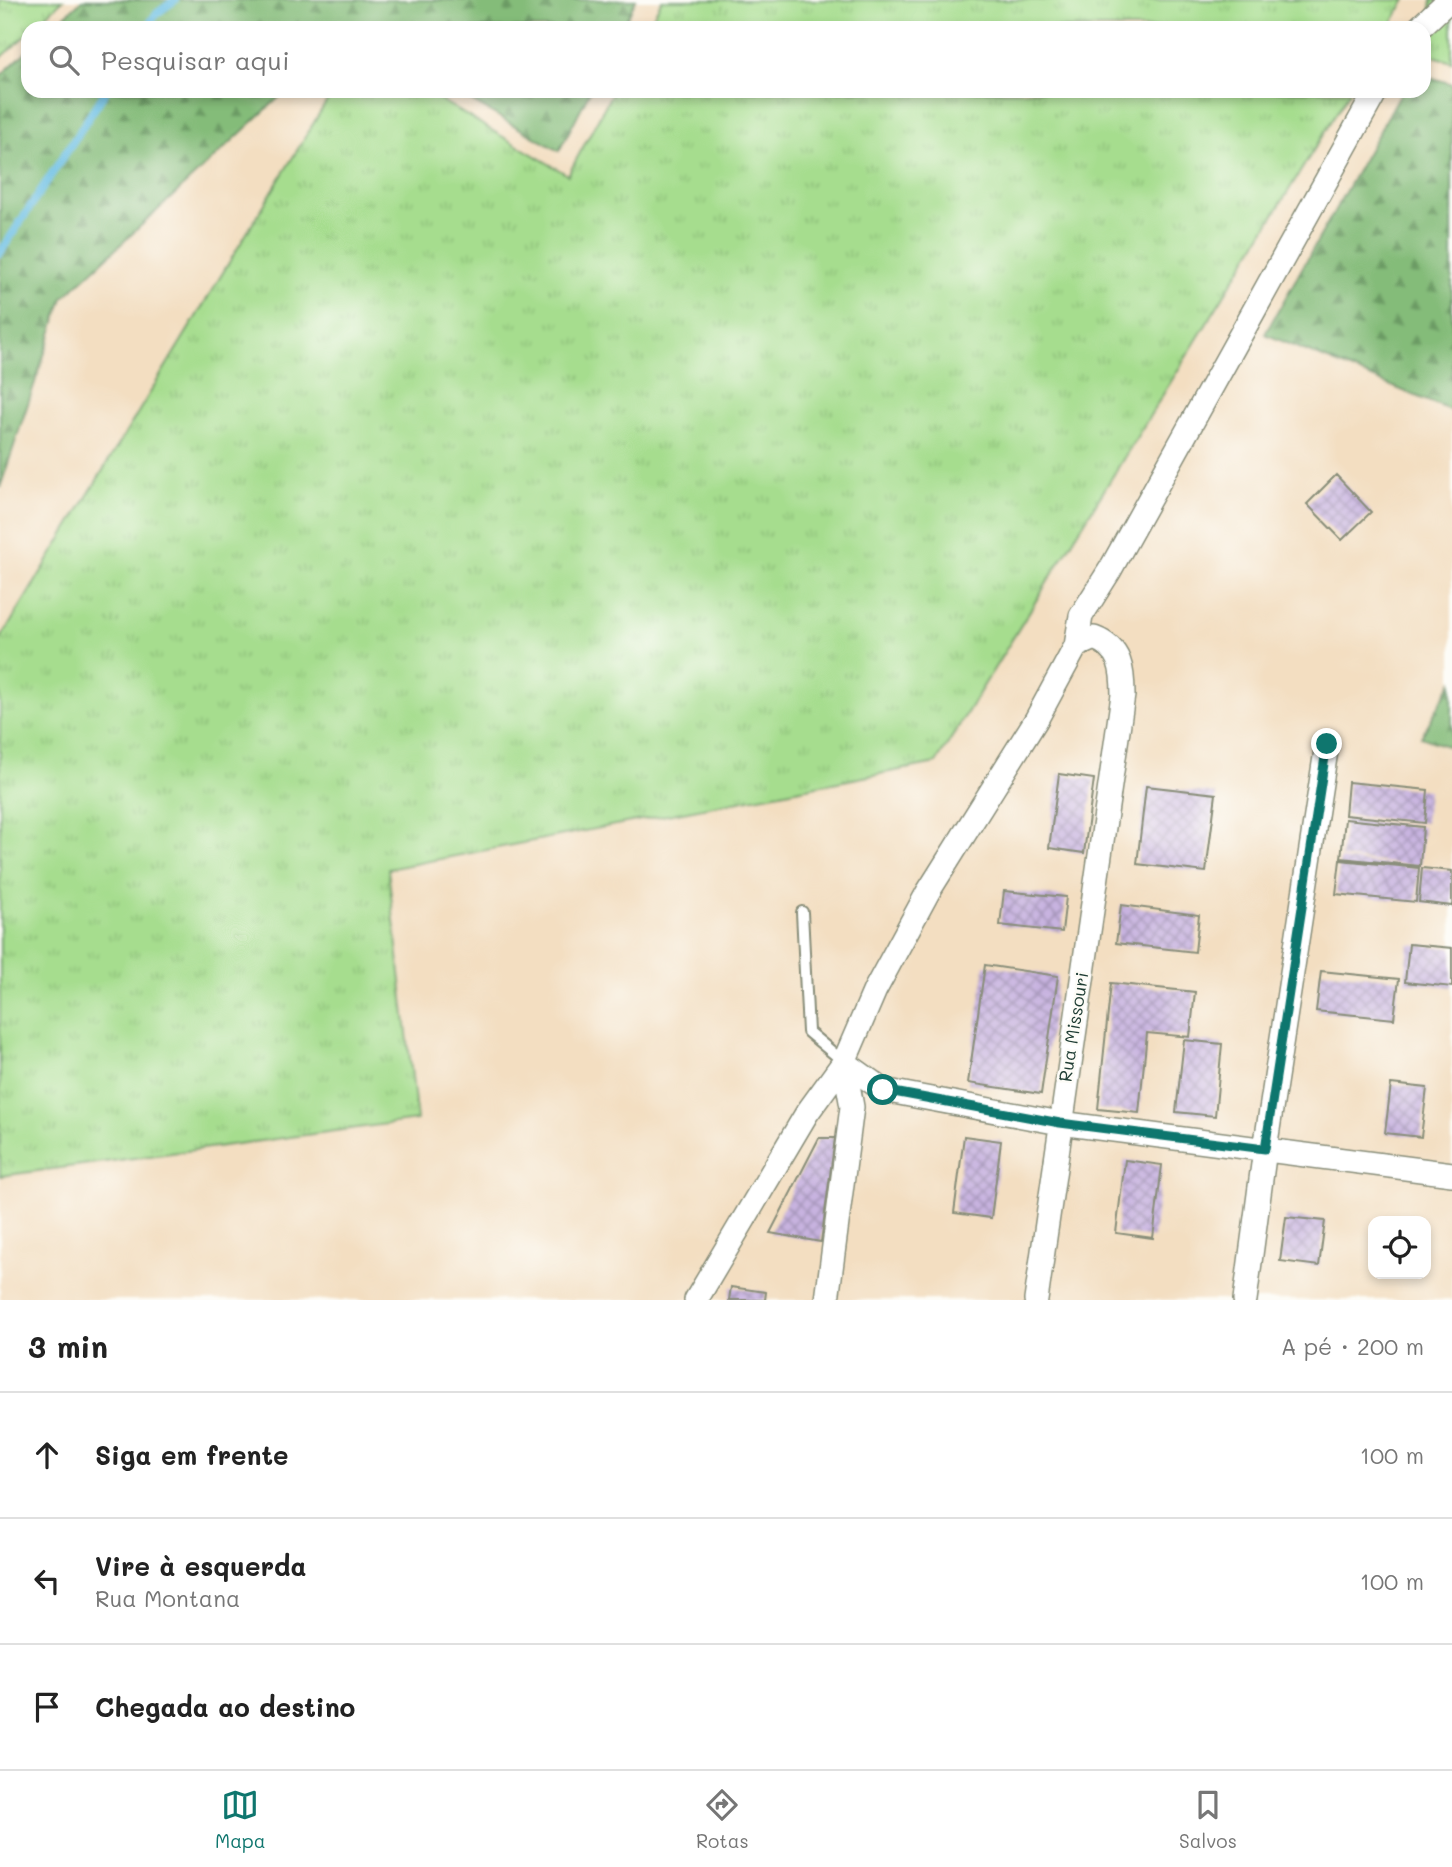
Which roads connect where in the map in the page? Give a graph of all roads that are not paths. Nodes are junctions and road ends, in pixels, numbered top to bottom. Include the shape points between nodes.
1 (1449, 0) edge
2 (1426, 21) edge
3 (1372, 98) edge
4 (1076, 646) junction
5 (1327, 744) dead end
6 (802, 912) dead end
7 (844, 1062) junction
8 (1060, 1123) junction
9 (1265, 1149) junction
10 (1452, 1174) edge
11 (696, 1300) edge
12 (827, 1300) edge
13 (1036, 1300) edge
14 (1245, 1300) edge

1 - 2 street
3 - 4 street via 1086,608
4 - 7 street via 1036,720 928,892 875,990
4 - 8 street, Rua Missouri via 1090,638 1105,642 1121,663 1123,695
5 - 9 street
6 - 7 lane via 808,1032
7 - 8 street via 883,1090
7 - 11 street via 807,1113
7 - 12 street via 852,1107
8 - 9 street
8 - 13 street, Rua Missouri
9 - 10 street
9 - 14 street

